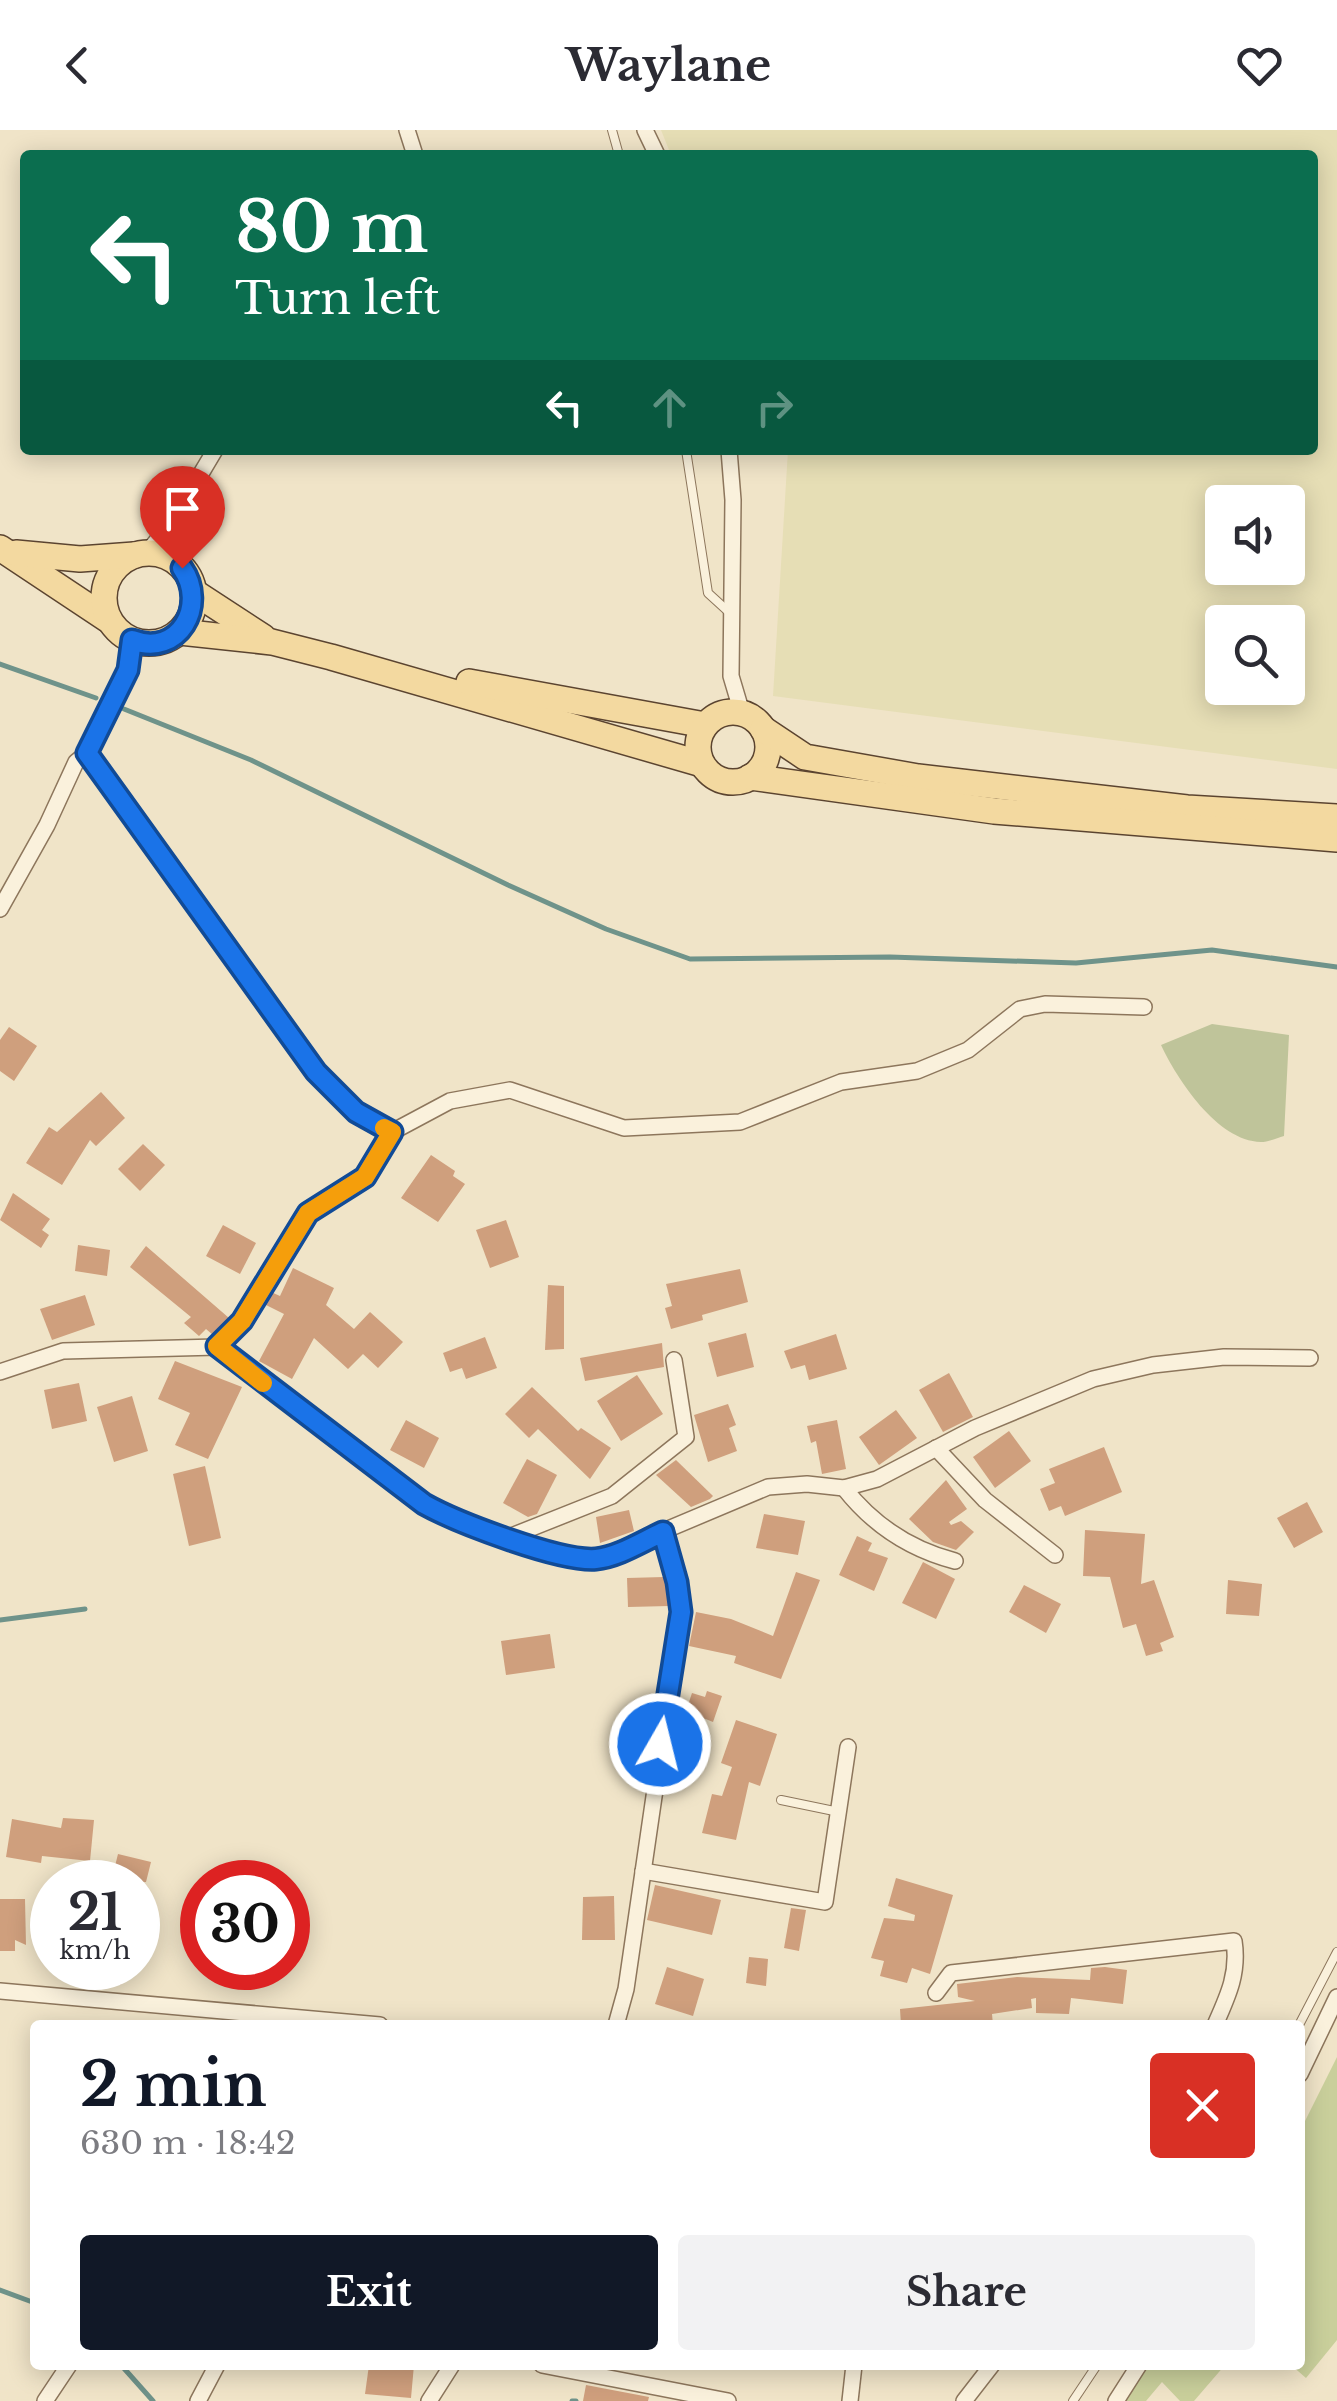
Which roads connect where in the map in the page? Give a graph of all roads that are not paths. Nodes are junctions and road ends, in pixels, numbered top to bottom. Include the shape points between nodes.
1 (215, 455) edge
2 (215, 455) edge
3 (687, 455) edge
4 (729, 455) edge
5 (6, 550) edge
6 (151, 555) junction
7 (194, 592) junction
8 (734, 617) junction
9 (107, 619) junction
10 (180, 632) junction
11 (132, 640) junction
12 (272, 642) junction
13 (331, 656) junction
14 (742, 712) junction
15 (705, 725) junction
16 (763, 729) junction
17 (87, 753) junction
18 (702, 764) junction
19 (750, 777) junction
20 (996, 799) junction
21 (1337, 817) edge
22 (1337, 839) edge
23 (0, 908) edge
24 (1144, 1007) dead end
25 (392, 1132) junction
26 (217, 1346) junction
27 (1310, 1358) dead end
28 (674, 1360) dead end
29 (0, 1372) edge
30 (936, 1448) junction
31 (844, 1488) junction
32 (663, 1532) junction
33 (509, 1537) junction
34 (1055, 1555) dead end
35 (955, 1561) dead end
36 (848, 1748) dead end
37 (781, 1800) dead end
38 (838, 1812) junction
39 (642, 1871) junction
40 (1337, 1952) edge
41 (0, 1992) edge
42 (936, 1993) dead end
43 (1337, 1997) edge
44 (322, 2020) edge
45 (617, 2020) edge
46 (1217, 2020) edge
47 (1302, 2020) edge
48 (1305, 2064) edge
49 (66, 2370) edge
50 (214, 2370) edge
51 (449, 2370) edge
52 (568, 2370) edge
53 (853, 2370) edge
54 (988, 2370) edge
55 (1094, 2370) edge
56 (1136, 2370) edge
57 (45, 2401) edge
58 (198, 2401) edge
59 (430, 2401) edge
60 (728, 2401) edge
61 (850, 2401) edge
62 (964, 2401) edge
63 (1073, 2401) edge
64 (1116, 2401) edge

1 - 6 street via 178,527
2 - 6 street
3 - 8 lane via 708,593
4 - 8 street
5 - 6 main road via 80,559
5 - 9 main road
6 - 7 main road via 190,579
6 - 9 main road via 110,574
7 - 10 main road
7 - 12 main road
8 - 14 street via 731,676
9 - 11 main road
10 - 11 main road via 153,644
10 - 12 main road
11 - 17 street via 128,670
12 - 13 main road
13 - 15 main road
13 - 18 main road
14 - 15 main road
14 - 16 main road
15 - 18 main road
16 - 19 main road via 766,756
16 - 20 main road via 805,756
17 - 23 street via 76,762
17 - 25 street via 316,1072 356,1112
18 - 19 main road via 723,780
19 - 20 main road
20 - 21 main road
20 - 22 main road
24 - 25 street via 1045,1004 1020,1010 968,1050 917,1071 841,1082 740,1122 624,1128 510,1090 450,1101
25 - 26 street via 365,1177 308,1213 242,1321
26 - 29 street via 63,1351
26 - 33 street via 424,1504 460,1524
27 - 30 street via 1224,1357 1092,1379
28 - 33 street via 686,1437 612,1496
30 - 31 street
30 - 34 street via 985,1500
31 - 32 street via 768,1487
31 - 35 street via 902,1542
32 - 33 street via 597,1559
32 - 39 street via 681,1612
36 - 38 street
37 - 38 lane
38 - 39 street via 825,1902
39 - 45 street
40 - 47 lane
41 - 44 street
42 - 46 street via 950,1973 1234,1941 1238,1962
43 - 48 street
49 - 57 street
50 - 58 street
51 - 59 street
52 - 60 street
53 - 61 street
54 - 62 street
55 - 63 lane
56 - 64 street

